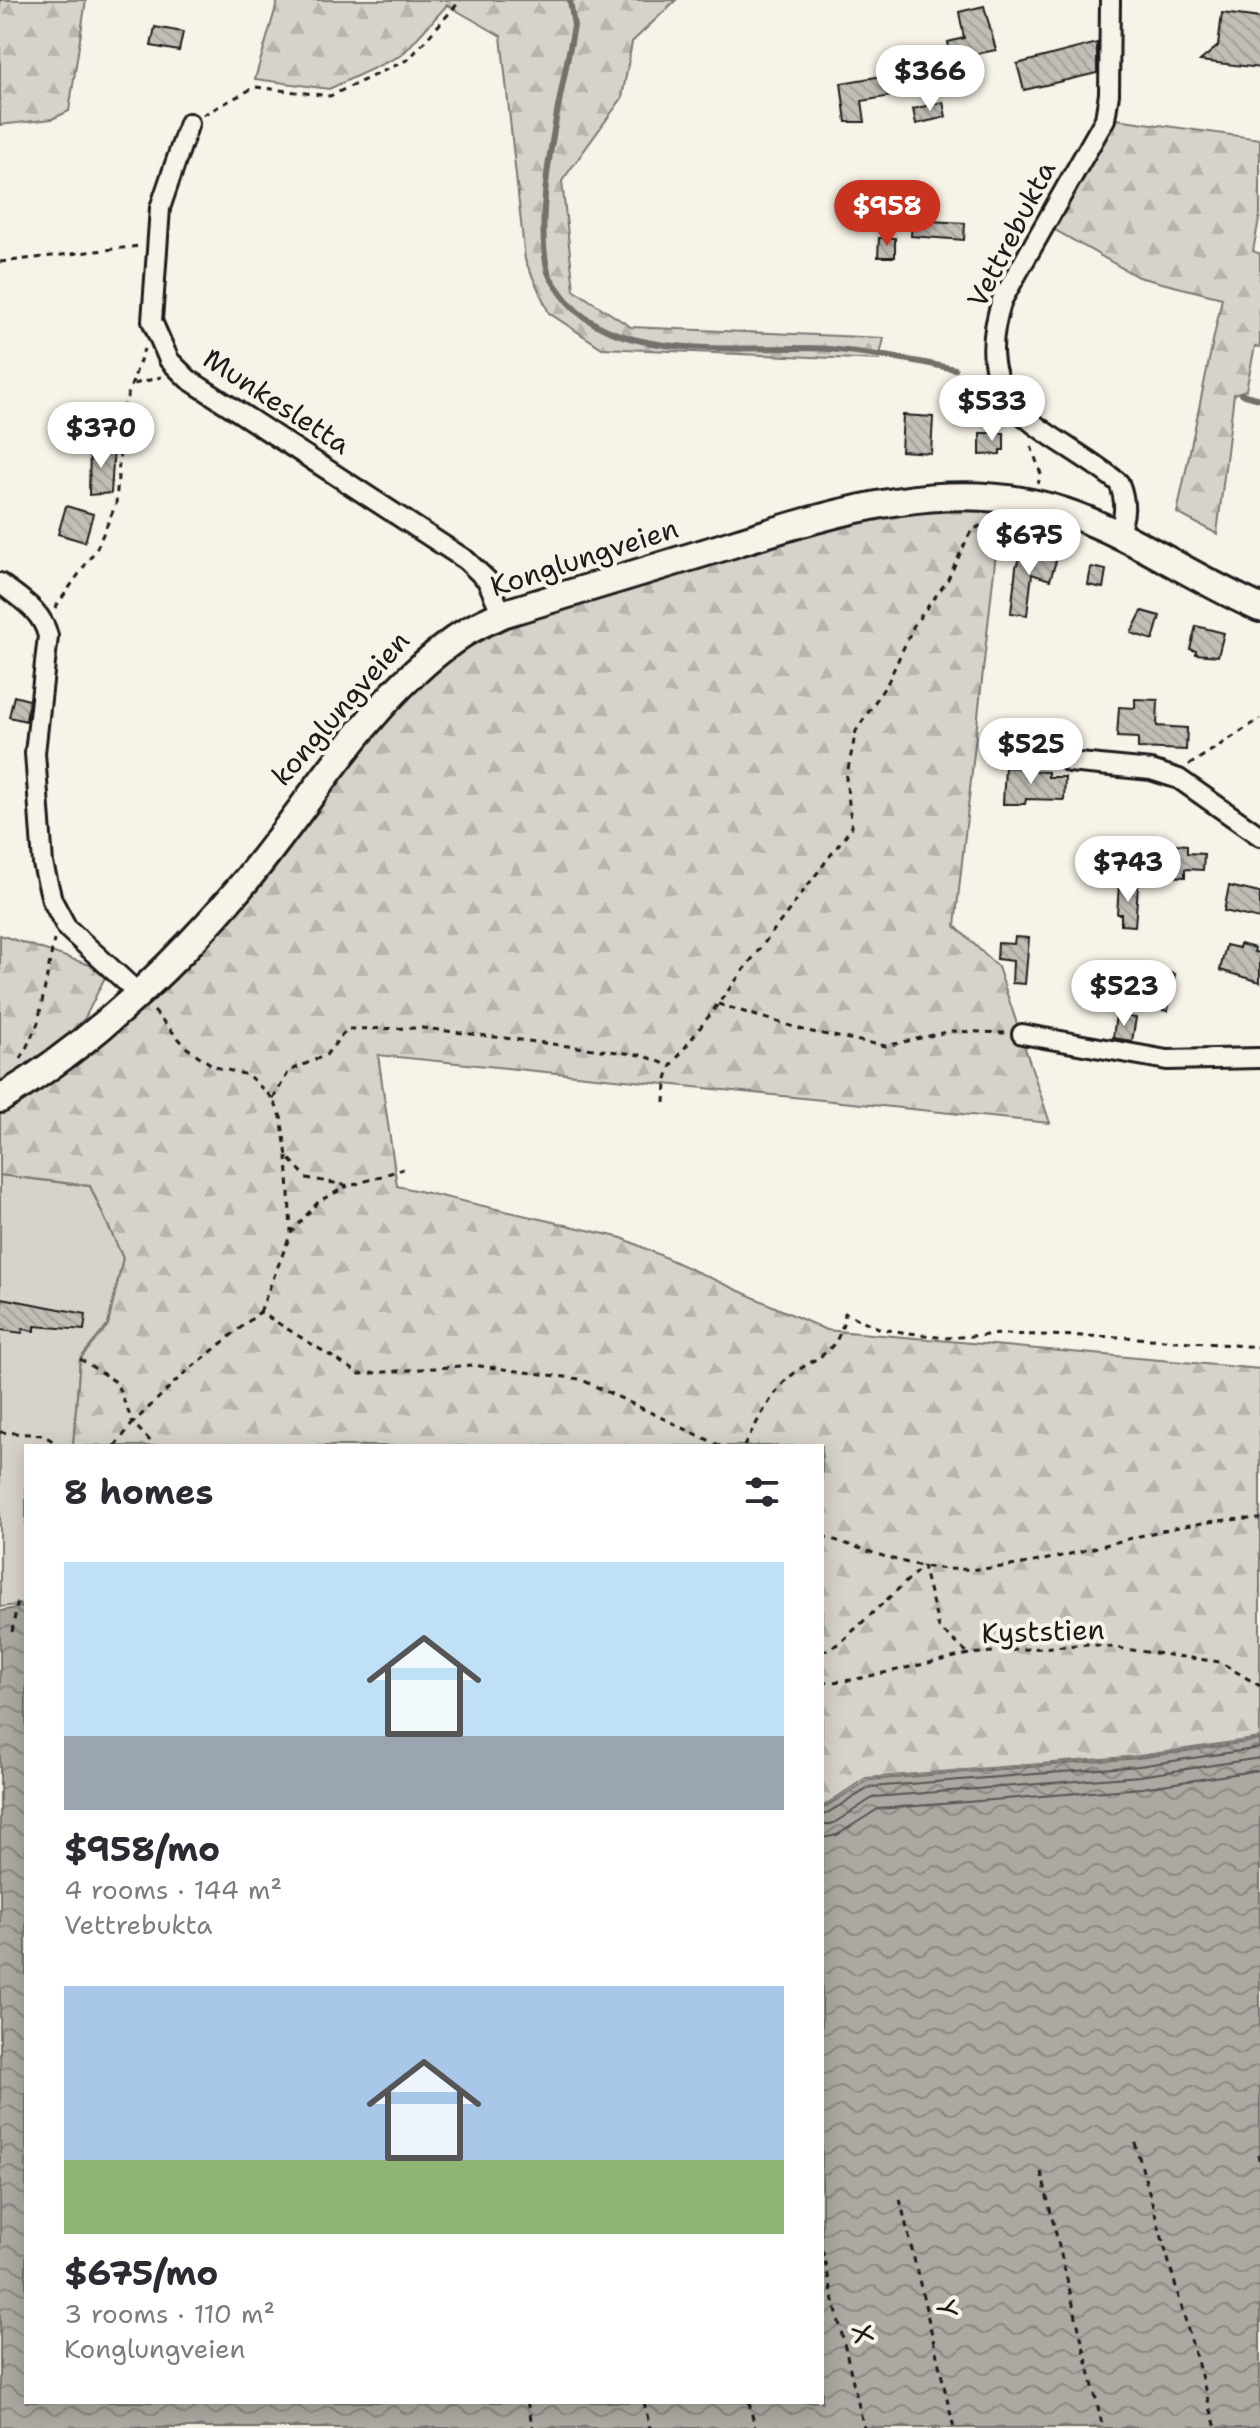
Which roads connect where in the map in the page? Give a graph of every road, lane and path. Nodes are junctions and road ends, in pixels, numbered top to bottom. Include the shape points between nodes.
1 (461, 0) edge
2 (1110, 0) edge
3 (1125, 0) edge
4 (1111, 22) junction
5 (189, 123) joint
6 (155, 244) junction
7 (0, 262) edge
8 (152, 321) junction
9 (1025, 419) junction
10 (1049, 490) dead end
11 (1027, 494) junction
12 (1118, 535) junction
13 (0, 583) edge
14 (1260, 608) edge
15 (502, 614) junction
16 (45, 621) junction
17 (1260, 719) edge
18 (1069, 762) dead end
19 (1179, 779) junction
20 (1260, 836) edge
21 (52, 900) junction
22 (138, 993) junction
23 (718, 1004) junction
24 (1022, 1034) joint
25 (1260, 1058) edge
26 (28, 1059) dead end
27 (671, 1066) junction
28 (0, 1099) edge
29 (273, 1099) junction
30 (665, 1103) dead end
31 (287, 1156) junction
32 (403, 1169) dead end
33 (350, 1186) junction
34 (291, 1233) junction
35 (260, 1312) junction
36 (1260, 1347) edge
37 (80, 1359) dead end
38 (133, 1423) junction
39 (0, 1432) edge
40 (58, 1444) edge
41 (117, 1444) edge
42 (153, 1444) edge
43 (717, 1444) edge
44 (745, 1444) edge
45 (1260, 1519) edge
46 (824, 1537) edge
47 (923, 1566) junction
48 (18, 1599) dead end
49 (12, 1632) dead end
50 (824, 1651) edge
51 (969, 1654) junction
52 (824, 1683) edge
53 (1260, 1686) edge
54 (1135, 2143) dead end
55 (1258, 2154) dead end
56 (1260, 2163) edge
57 (1041, 2172) dead end
58 (900, 2199) dead end
59 (824, 2258) edge
60 (527, 2404) edge
61 (644, 2404) edge
62 (749, 2404) edge
63 (533, 2428) edge
64 (650, 2428) edge
65 (755, 2428) edge
66 (864, 2428) edge
67 (954, 2428) edge
68 (1103, 2428) edge
69 (1216, 2428) edge

1 - 5 path via 409,59 330,96 255,87
2 - 4 street, Vettrebukta
3 - 4 street
4 - 9 street, Vettrebukta via 1105,119 1011,282 993,327 991,355 997,379
5 - 6 street, Munkesletta via 160,208
6 - 7 path
6 - 8 street, Munkesletta
8 - 15 street, Munkesletta via 169,360 188,379 466,560 487,580
8 - 16 path via 123,409 116,504 97,548
9 - 11 path via 1041,474
9 - 12 street, Vettrebukta via 1119,483 1125,516
10 - 11 path
11 - 12 street, Konglungveien
11 - 15 street, Konglungveien via 896,501 816,519
11 - 23 path via 971,531 947,581 914,625 888,682 856,731 846,779 852,827
12 - 14 street, Konglungveien
13 - 16 street
15 - 22 street, Konglungveien via 456,638 395,691 192,943
16 - 21 street via 47,657 35,753 43,864
17 - 19 path via 1189,765
18 - 19 street via 1151,770
19 - 20 street
21 - 22 street via 67,928
21 - 26 path via 54,947 38,1023 17,1068
22 - 28 street, Konglungveien via 39,1076
22 - 29 path via 187,1048 215,1067 248,1075
23 - 24 path via 807,1031 886,1046 951,1031
23 - 27 path
24 - 25 street via 1167,1060
27 - 29 path via 642,1055 422,1028 347,1029 326,1055 289,1071
27 - 30 path
29 - 31 path
31 - 33 path via 307,1178
31 - 34 path
32 - 33 path
33 - 34 path via 319,1201
34 - 35 path
35 - 38 path
35 - 43 path via 360,1374 472,1365 580,1379
36 - 44 path via 1123,1337 945,1338 881,1329 845,1313 842,1336 783,1383
37 - 38 path via 116,1382
38 - 41 path
38 - 42 path
39 - 40 path via 43,1435
45 - 47 path via 1221,1518 1048,1558 981,1567
46 - 47 path
47 - 50 path via 840,1643
47 - 51 path via 939,1628
48 - 49 path
51 - 52 path, Kyststien
51 - 53 path, Kyststien via 1088,1644 1220,1662
54 - 69 path
55 - 56 path
57 - 68 path
58 - 67 path, Y
59 - 66 path, X
60 - 63 path
61 - 64 path
62 - 65 path

